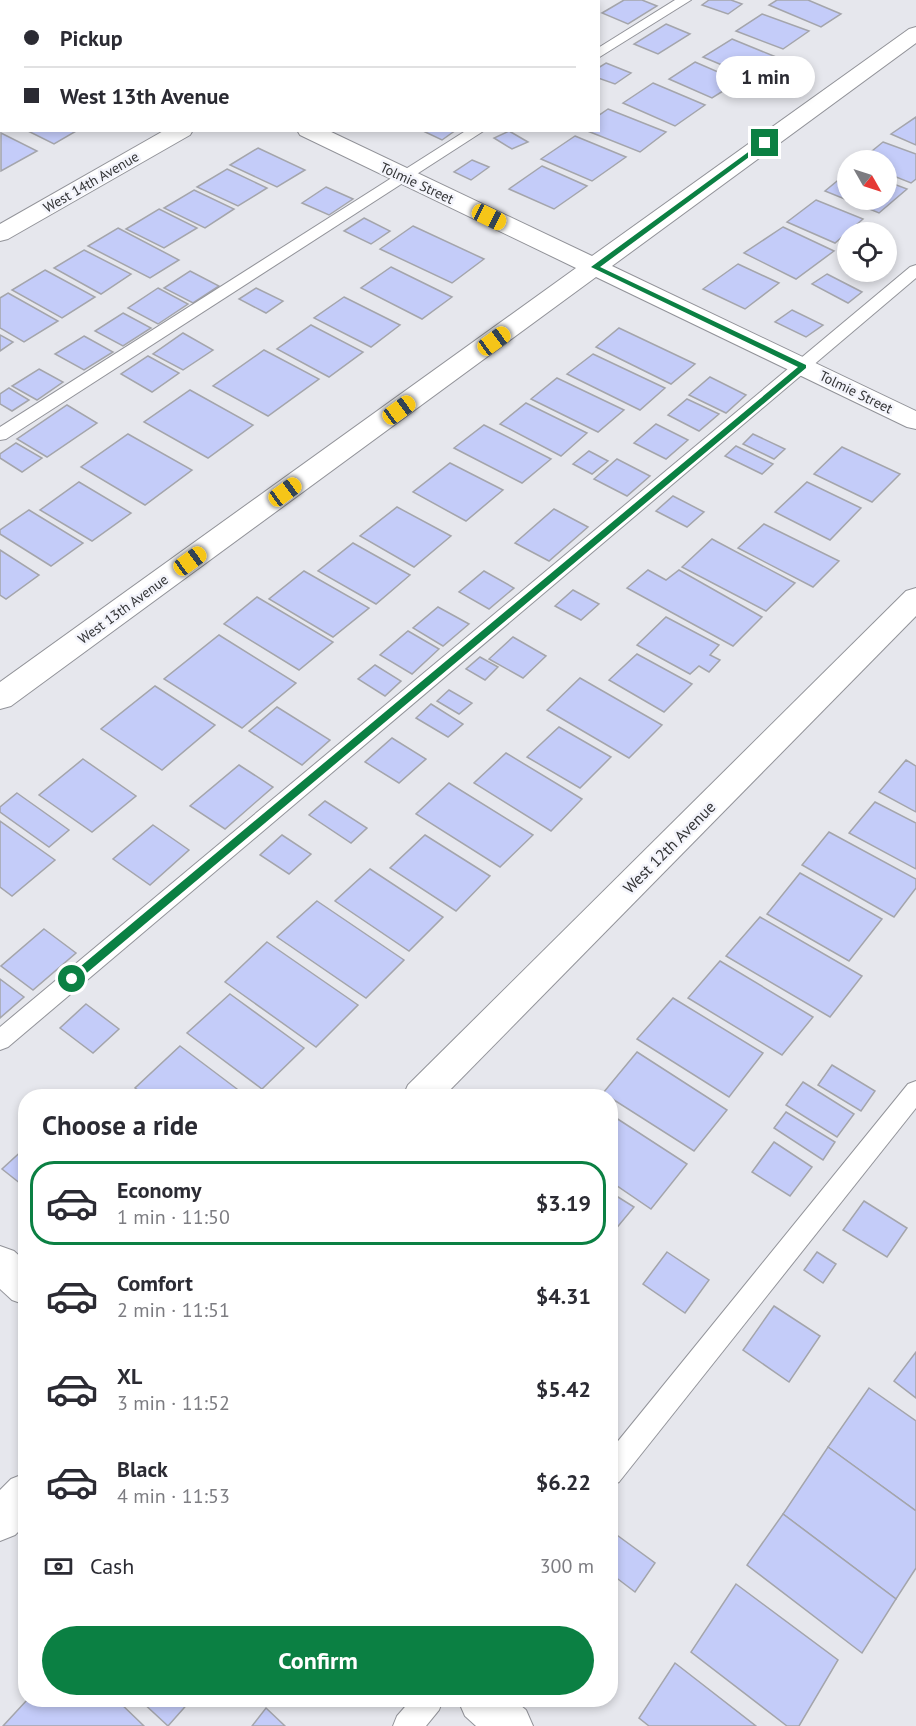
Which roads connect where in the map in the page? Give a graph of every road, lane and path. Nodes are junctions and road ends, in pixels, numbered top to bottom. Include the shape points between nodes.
1 (684, 0) edge
2 (916, 33) edge
3 (600, 53) edge
4 (178, 132) edge
5 (312, 132) edge
6 (475, 132) edge
7 (405, 177) junction
8 (0, 234) edge
9 (594, 267) junction
10 (916, 270) edge
11 (803, 367) junction
12 (916, 421) edge
13 (0, 435) edge
14 (916, 598) edge
15 (0, 698) edge
16 (0, 1040) edge
17 (429, 1089) edge
18 (916, 1091) edge
19 (0, 1264) edge
20 (18, 1280) edge
21 (618, 1463) edge
22 (18, 1502) edge
23 (0, 1520) edge
24 (423, 1707) edge
25 (489, 1707) edge
26 (407, 1726) edge
27 (510, 1726) edge

1 - 3 lane
2 - 9 street, West 13th Avenue
4 - 8 street, West 14th Avenue
5 - 7 street, Tolmie Street
6 - 7 lane
7 - 9 street, Tolmie Street
7 - 13 lane
9 - 11 street, Tolmie Street
9 - 15 street, West 13th Avenue
10 - 11 lane
11 - 12 street, Tolmie Street
11 - 16 lane
14 - 17 street, West 12th Avenue
18 - 21 lane
19 - 20 street
22 - 23 street
24 - 26 lane
25 - 27 street

